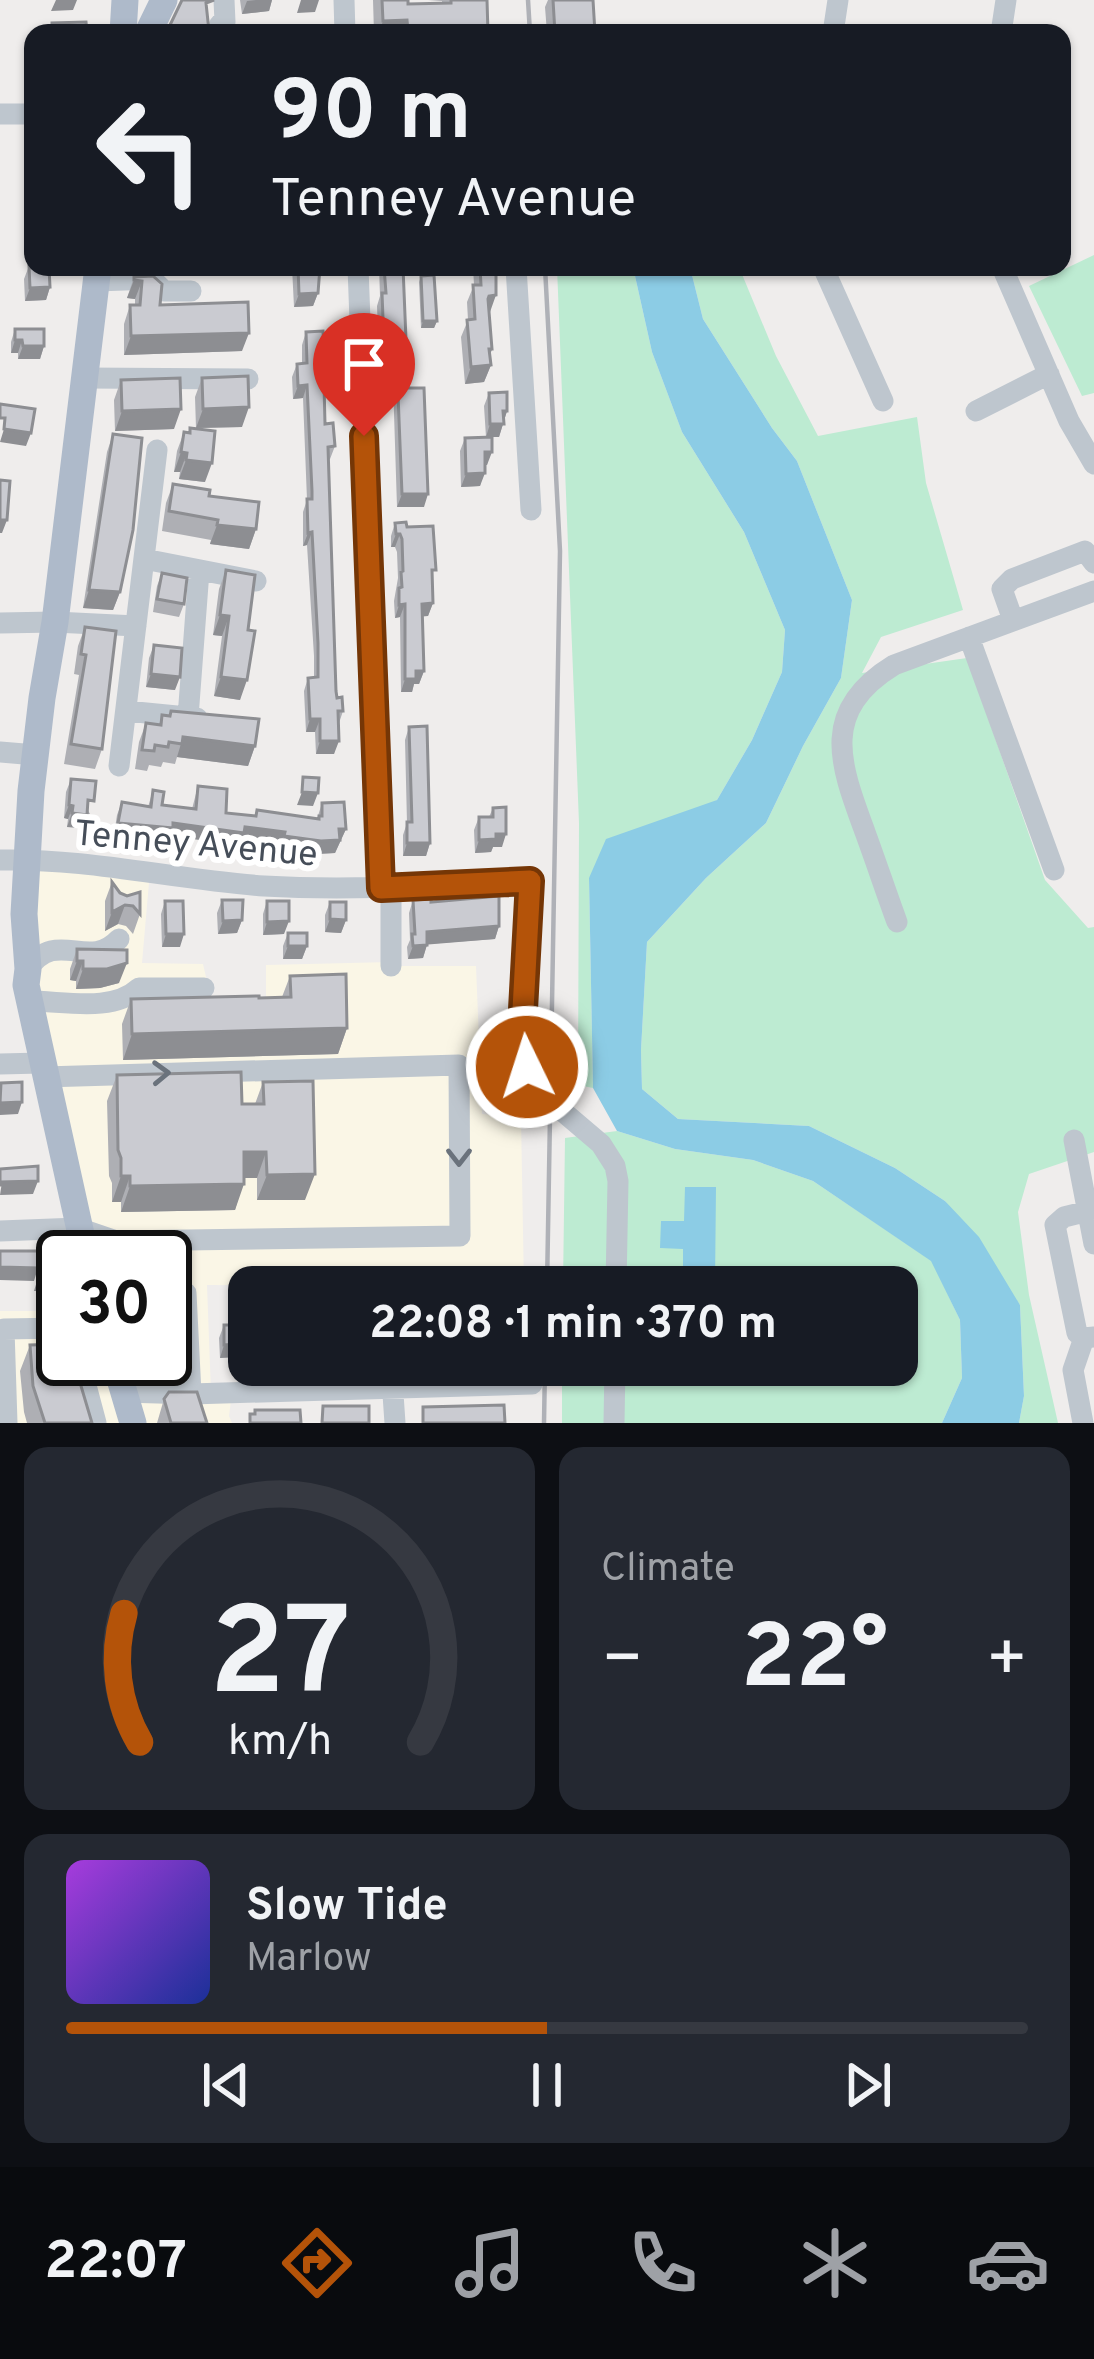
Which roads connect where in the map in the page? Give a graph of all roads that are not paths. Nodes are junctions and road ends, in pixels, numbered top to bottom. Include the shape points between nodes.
1 (224, 0) edge
2 (220, 24) dead end
3 (98, 276) edge
4 (120, 276) edge
5 (358, 276) edge
6 (517, 276) edge
7 (827, 276) edge
8 (1006, 276) edge
9 (191, 291) dead end
10 (1049, 374) junction
11 (83, 378) junction
12 (248, 379) edge
13 (884, 401) dead end
14 (976, 411) dead end
15 (158, 450) dead end
16 (1094, 464) edge
17 (531, 510) dead end
18 (144, 559) junction
19 (1094, 563) edge
20 (199, 571) junction
21 (256, 581) edge
22 (1094, 592) edge
23 (1012, 620) junction
24 (55, 622) junction
25 (0, 623) edge
26 (136, 626) junction
27 (969, 637) junction
28 (126, 710) junction
29 (0, 752) edge
30 (36, 754) junction
31 (119, 766) dead end
32 (13, 860) edge
33 (1054, 870) dead end
34 (386, 888) junction
35 (897, 922) dead end
36 (119, 939) dead end
37 (392, 966) dead end
38 (28, 969) junction
39 (204, 988) dead end
40 (29, 1000) junction
41 (0, 1064) edge
42 (43, 1070) junction
43 (1074, 1140) dead end
44 (1087, 1171) edge
45 (1088, 1211) junction
46 (78, 1228) junction
47 (0, 1231) edge
48 (1094, 1244) edge
49 (616, 1266) edge
50 (36, 1328) edge
51 (1089, 1337) edge
52 (86, 1386) edge
53 (122, 1386) edge
54 (191, 1386) edge
55 (280, 1386) edge
56 (392, 1386) edge
57 (615, 1386) edge
58 (124, 1392) junction
59 (191, 1394) junction
60 (7, 1423) edge
61 (96, 1423) edge
62 (133, 1423) edge
63 (394, 1423) edge
64 (614, 1423) edge
65 (1083, 1423) edge

1 - 2 street
3 - 11 main road
4 - 9 street via 152,279 164,292
5 - 34 street
6 - 17 street
7 - 13 street
8 - 10 street
10 - 14 street
10 - 16 street
11 - 12 street
11 - 24 main road
15 - 18 street
18 - 20 street
18 - 26 street
19 - 23 street via 1084,551 1012,579 1002,589
20 - 21 street
20 - 28 street via 199,718
22 - 23 street
23 - 27 street
24 - 25 street
24 - 26 street
24 - 30 main road
26 - 28 street
27 - 33 street
27 - 35 street via 880,674 855,700 844,727 844,775
28 - 31 street
29 - 30 street
30 - 32 main road
32 - 34 street, Tenney Avenue via 124,877
32 - 38 main road
34 - 37 street
34 - 49 street, Tenney Avenue via 530,881 523,1054 542,1093 601,1144 614,1166
36 - 38 street via 97,952 55,949
38 - 40 main road
39 - 40 street via 140,988 114,1003
40 - 42 main road
41 - 42 street
42 - 46 main road
42 -> 46 street via 459,1065 460,1236 116,1241
43 - 44 street
44 - 45 street
45 - 48 street
45 - 51 street via 1055,1225 1072,1318 1077,1333
46 - 47 street
50 - 60 street via 4,1329
51 - 65 street via 1073,1370
52 - 61 street
53 - 58 main road
54 - 59 street
55 - 59 street
56 - 63 street
57 - 64 street
58 - 59 street
58 - 62 main road

